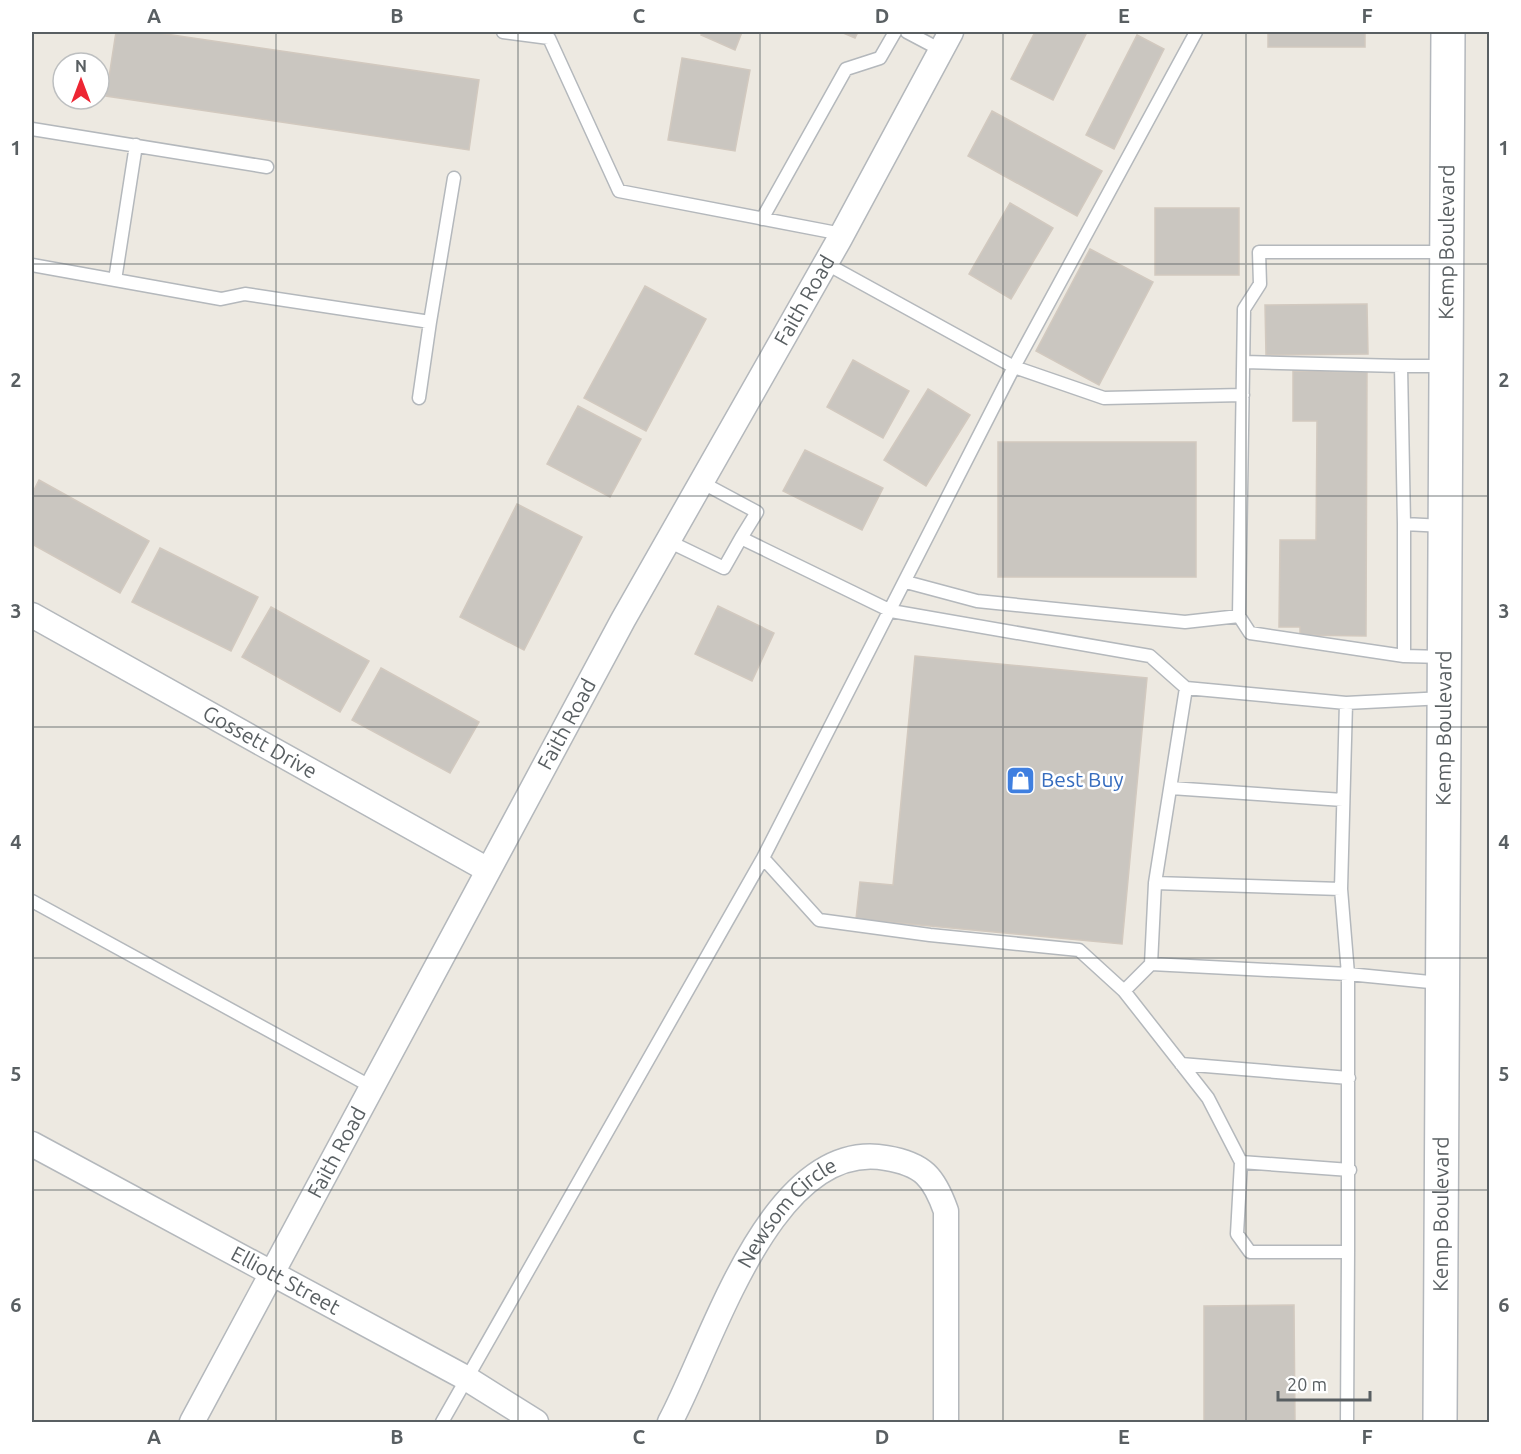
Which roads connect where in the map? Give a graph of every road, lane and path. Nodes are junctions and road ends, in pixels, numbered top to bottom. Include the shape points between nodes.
1 (503, 32) edge
2 (895, 32) edge
3 (907, 32) edge
4 (1196, 32) edge
5 (1448, 32) edge
6 (946, 41) edge
7 (32, 129) edge
8 (136, 145) junction
9 (267, 167) dead end
10 (454, 178) dead end
11 (762, 219) junction
12 (842, 234) junction
13 (1447, 252) junction
14 (825, 263) junction
15 (32, 265) edge
16 (115, 280) junction
17 (430, 322) junction
18 (1244, 362) junction
19 (1401, 366) junction
20 (1446, 366) junction
21 (1014, 367) junction
22 (1243, 395) junction
23 (419, 398) dead end
24 (701, 482) junction
25 (1404, 524) junction
26 (1445, 527) junction
27 (741, 538) junction
28 (668, 541) junction
29 (906, 582) junction
30 (891, 611) junction
31 (32, 615) edge
32 (1239, 616) junction
33 (1404, 656) junction
34 (1444, 657) junction
35 (1186, 688) junction
36 (1444, 698) junction
37 (1346, 703) junction
38 (1171, 788) junction
39 (1343, 800) junction
40 (763, 858) junction
41 (488, 870) junction
42 (1155, 883) junction
43 (1341, 889) junction
44 (32, 901) edge
45 (1151, 964) junction
46 (1348, 974) junction
47 (1443, 984) junction
48 (1124, 991) junction
49 (1181, 1064) junction
50 (1348, 1078) junction
51 (370, 1086) junction
52 (32, 1144) edge
53 (1241, 1162) junction
54 (1350, 1170) junction
55 (1348, 1252) junction
56 (273, 1272) junction
57 (466, 1378) junction
58 (192, 1422) edge
59 (442, 1422) edge
60 (536, 1422) edge
61 (670, 1422) edge
62 (946, 1422) edge
63 (1347, 1422) edge
64 (1440, 1422) edge

1 - 11 lane via 549,38 619,191
2 - 11 lane via 880,58 846,69
3 - 6 lane
4 - 21 lane
5 - 13 main road, Kemp Boulevard
6 - 12 street, Faith Road
7 - 8 lane
8 - 9 lane
8 - 16 lane
10 - 17 lane
11 - 12 lane
12 - 14 street, Faith Road
13 - 18 lane via 1259,252 1260,284 1245,309
13 - 20 main road, Kemp Boulevard
14 - 21 lane
14 - 24 street, Faith Road
15 - 16 lane
16 - 17 lane via 221,298 245,294
17 - 23 lane
18 - 19 lane
18 - 22 lane
19 - 20 lane
19 - 25 lane
20 - 26 main road, Kemp Boulevard
21 - 22 lane via 1104,398
21 - 29 lane
22 - 32 lane
24 - 27 lane via 757,512
24 - 28 street, Faith Road
25 - 26 lane
25 - 33 lane
26 - 34 main road, Kemp Boulevard
27 - 28 lane via 724,568
27 - 30 lane
28 - 41 street, Faith Road
29 - 30 lane
29 - 32 lane via 977,601 1185,622
30 - 35 lane via 1150,656
30 - 40 lane
31 - 41 street, Gossett Drive
32 - 33 lane via 1250,633
33 - 34 lane
34 - 36 main road, Kemp Boulevard
35 - 37 lane
35 - 38 lane
36 - 37 lane
36 - 47 main road, Kemp Boulevard
37 - 39 lane
38 - 39 lane
38 - 42 lane
39 - 43 lane
40 - 48 lane via 819,920 1079,950
40 - 57 lane
41 - 51 street, Faith Road
42 - 43 lane
42 - 45 lane
43 - 46 lane
44 - 51 lane
45 - 46 lane
45 - 48 lane
46 - 47 lane
46 - 50 lane
47 - 64 main road, Kemp Boulevard
48 - 49 lane
49 - 50 lane
49 - 53 lane via 1208,1098
50 - 54 lane
51 - 56 street, Faith Road
52 - 56 street, Elliott Street
53 - 54 lane
53 - 55 lane via 1237,1234 1250,1252
54 - 55 lane
55 - 63 lane
56 - 57 street, Elliott Street
56 - 58 street, Faith Road
57 - 59 lane
57 - 60 street, Elliott Street
61 - 62 street, Newsom Circle via 752,1246 788,1200 812,1177 838,1161 879,1156 904,1161 923,1172 937,1185 946,1211

